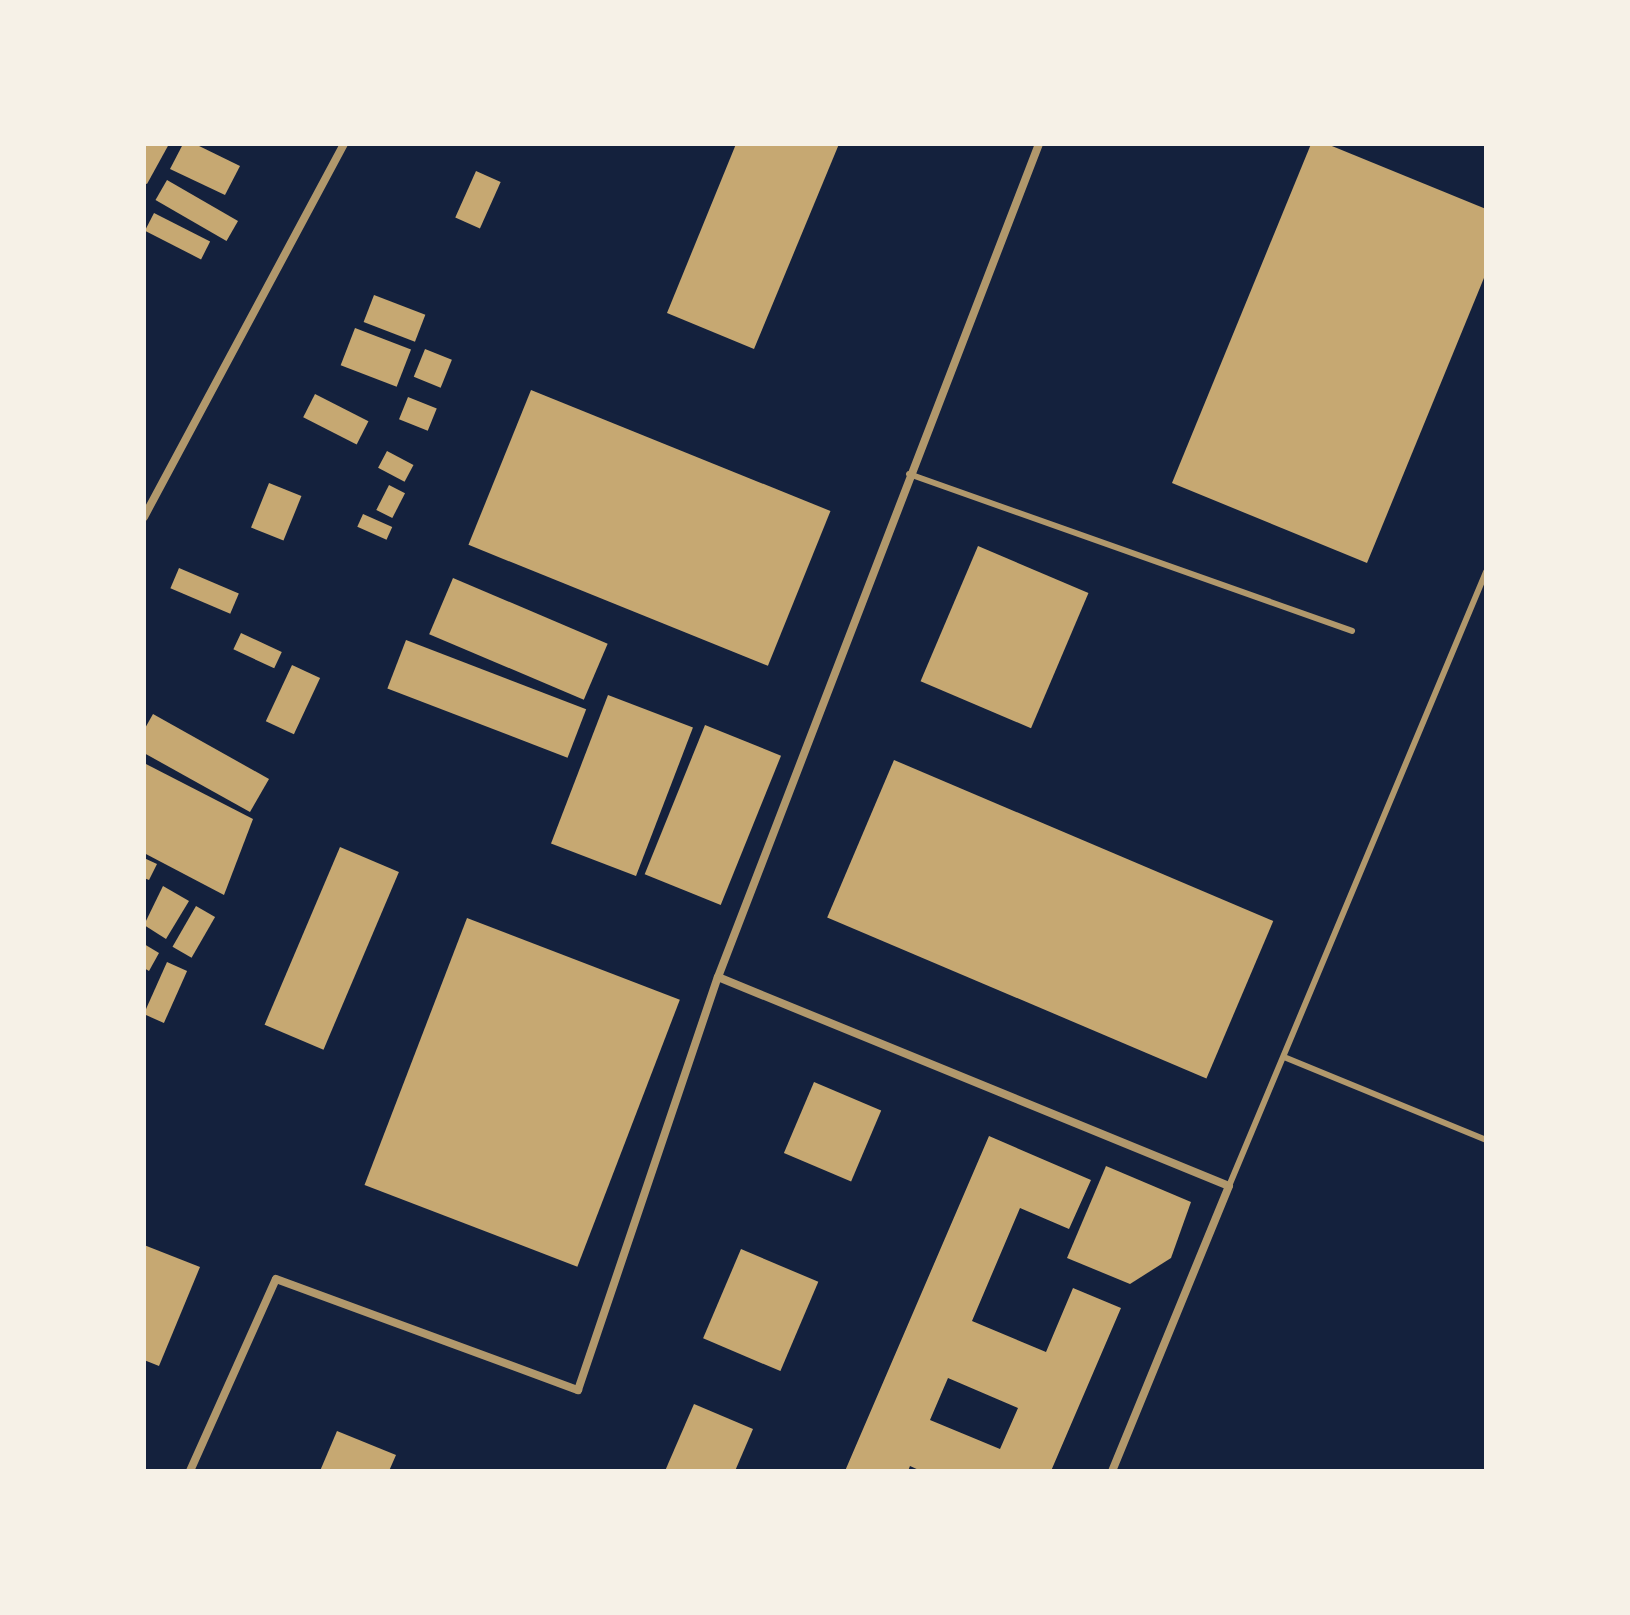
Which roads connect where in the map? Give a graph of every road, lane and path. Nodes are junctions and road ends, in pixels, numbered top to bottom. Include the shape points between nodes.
1 (342, 144) edge
2 (1039, 144) edge
3 (909, 474) junction
4 (144, 517) edge
5 (1486, 572) edge
6 (1352, 631) dead end
7 (718, 977) junction
8 (1284, 1057) junction
9 (1486, 1140) edge
10 (1229, 1186) junction
11 (190, 1471) edge
12 (1112, 1471) edge

1 - 4 street
2 - 3 street
3 - 6 lane
3 - 7 street
5 - 8 lane
7 - 10 street
7 - 11 street via 578,1390 276,1279
8 - 9 lane
8 - 10 lane
10 - 12 street

